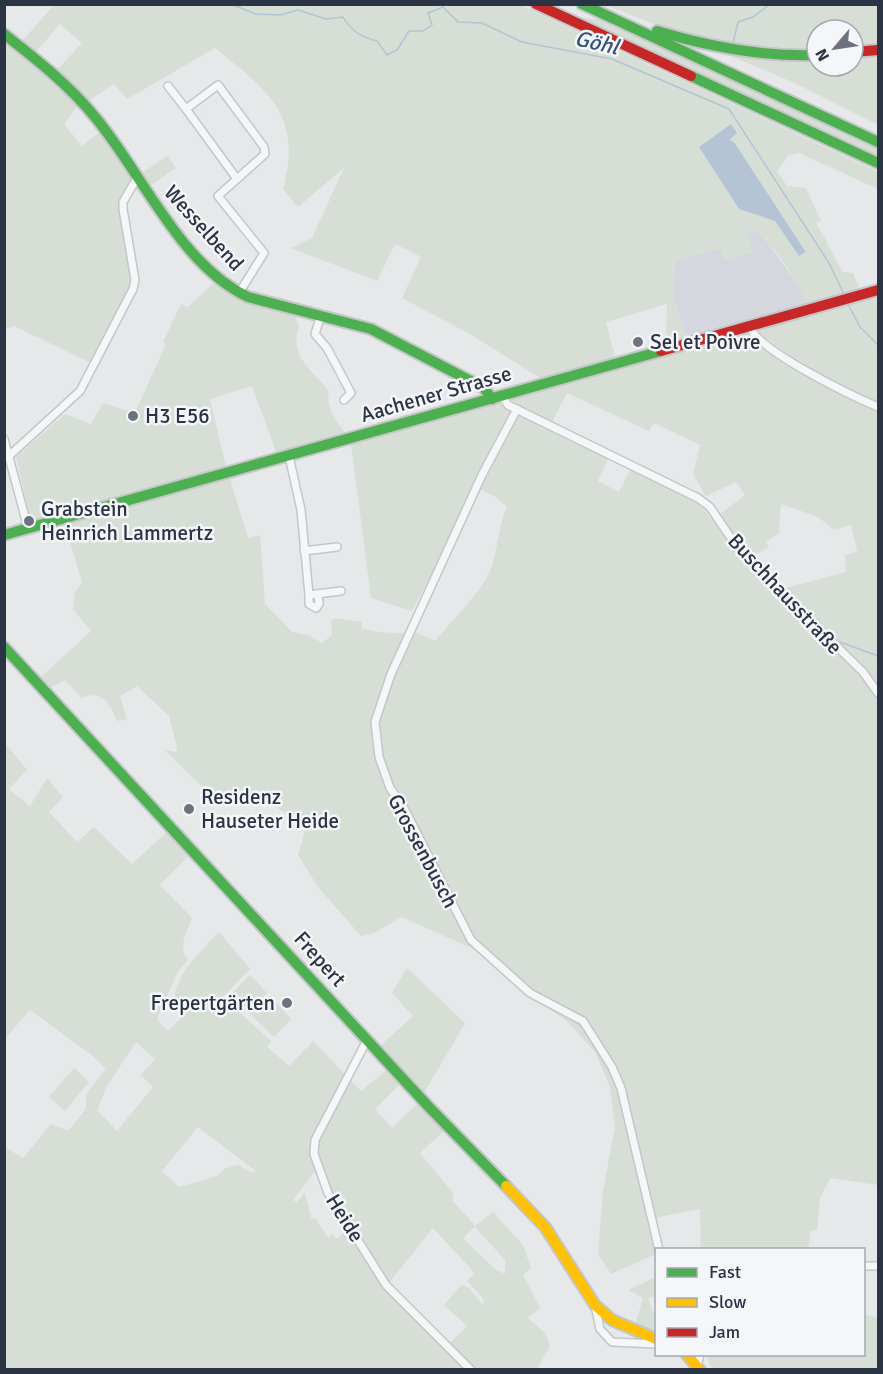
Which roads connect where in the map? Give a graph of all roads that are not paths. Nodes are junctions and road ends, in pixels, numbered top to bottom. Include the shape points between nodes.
1 (536, 4) edge
2 (582, 4) edge
3 (638, 27) junction
4 (4, 34) edge
5 (805, 55) edge
6 (168, 86) dead end
7 (186, 109) junction
8 (879, 142) edge
9 (879, 163) edge
10 (138, 178) junction
11 (237, 179) junction
12 (879, 290) edge
13 (239, 293) junction
14 (321, 315) junction
15 (750, 327) junction
16 (497, 398) junction
17 (344, 400) dead end
18 (879, 408) edge
19 (517, 409) junction
20 (4, 439) edge
21 (10, 455) junction
22 (289, 456) junction
23 (28, 528) junction
24 (4, 535) edge
25 (337, 547) dead end
26 (304, 550) junction
27 (341, 591) dead end
28 (318, 594) junction
29 (309, 595) junction
30 (4, 647) edge
31 (879, 693) edge
32 (367, 1040) junction
33 (659, 1248) edge
34 (595, 1305) junction
35 (655, 1338) edge
36 (655, 1344) edge
37 (688, 1356) edge
38 (699, 1368) edge
39 (471, 1370) edge

1 - 9 main road
2 - 3 main road
3 - 5 main road via 732,51
3 - 8 main road
4 - 10 main road, Wesselbend via 81,100
6 - 7 street
7 - 11 street
7 - 11 street via 218,85 260,139 265,154
10 - 13 main road, Wesselbend via 210,268
10 - 21 street via 123,202 135,280 133,289 80,391
11 - 13 street via 218,196 264,253
12 - 15 main road, Aachener Strasse
13 - 14 main road, Wesselbend
14 - 16 main road, Wesselbend via 371,329
14 - 17 street via 316,339 327,348 351,393
15 - 16 main road, Aachener Strasse
15 - 18 street via 755,336 806,370
16 - 19 street, Buschhausstraße
16 - 22 main road, Aachener Strasse
19 - 31 street, Buschhausstraße via 699,498 710,507 741,554 863,672
19 - 33 street, Grossenbusch via 482,475 391,674 375,722 379,757 390,788 471,940 530,993 583,1022 612,1067 621,1088
20 - 21 street
21 - 23 street
22 - 23 main road, Aachener Strasse
22 - 26 street via 301,510
23 - 24 main road, Aachener Strasse
25 - 26 street
26 - 29 street
27 - 28 street
28 - 29 street
28 - 29 street via 316,608 309,604
30 - 32 main road, Frepert
32 - 34 main road, Frepert via 545,1227
32 - 39 street, Heide via 315,1140 314,1154 328,1192 386,1285
34 - 35 main road, Frepert via 612,1320
34 - 36 street, Frepert via 600,1329 612,1341
37 - 38 main road

